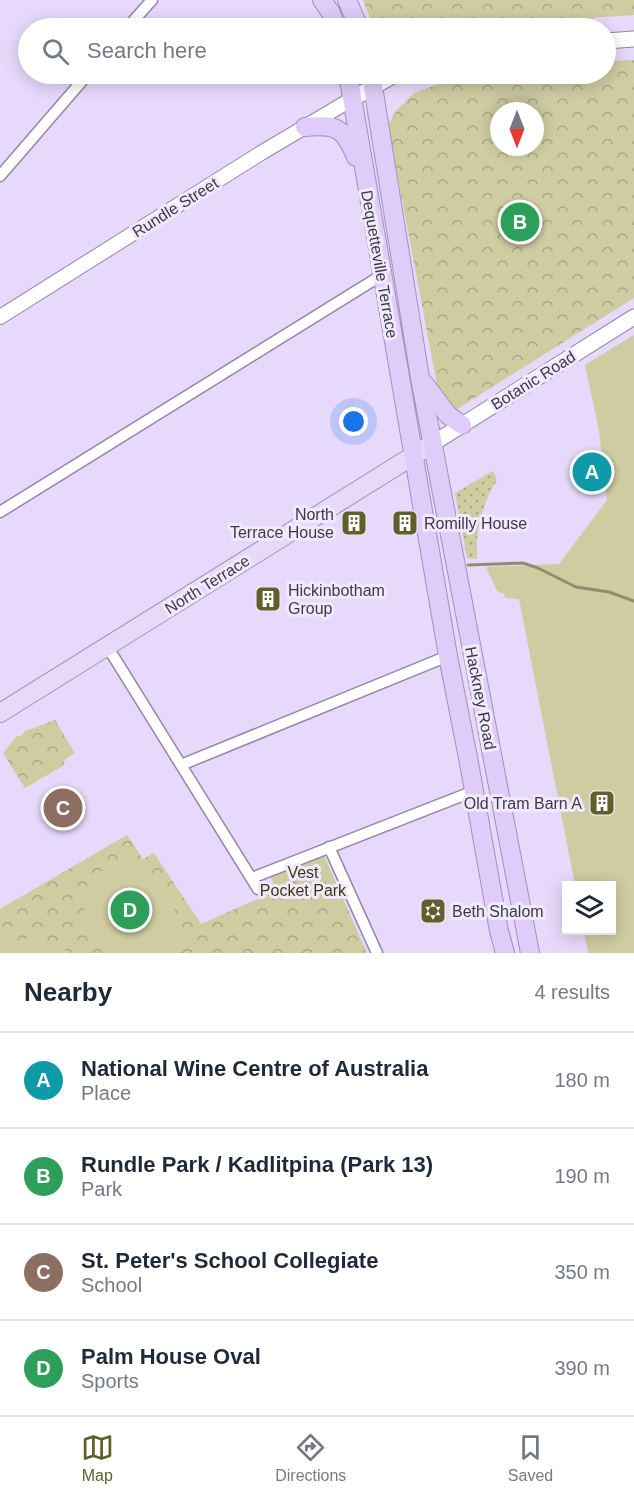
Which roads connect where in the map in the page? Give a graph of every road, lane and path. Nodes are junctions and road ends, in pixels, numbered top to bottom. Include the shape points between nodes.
1 (152, 0) edge
2 (322, 0) edge
3 (347, 0) edge
4 (136, 18) edge
5 (333, 18) edge
6 (355, 18) edge
7 (634, 39) edge
8 (616, 40) edge
9 (79, 84) edge
10 (350, 84) edge
11 (368, 84) edge
12 (373, 84) edge
13 (352, 99) junction
14 (305, 127) junction
15 (0, 176) edge
16 (365, 177) junction
17 (403, 270) junction
18 (382, 275) junction
19 (0, 317) edge
20 (634, 317) edge
21 (420, 378) junction
22 (462, 425) junction
23 (432, 444) junction
24 (414, 455) junction
25 (0, 512) edge
26 (463, 607) junction
27 (444, 630) junction
28 (107, 646) junction
29 (448, 656) junction
30 (0, 713) edge
31 (181, 765) junction
32 (474, 791) junction
33 (329, 847) junction
34 (252, 878) junction
35 (258, 888) dead end
36 (377, 953) edge
37 (505, 953) edge
38 (530, 953) edge

1 - 4 street
2 - 5 highway
3 - 6 highway
7 - 8 main road
9 - 15 street
10 - 13 highway, Dequetteville Terrace
11 - 13 main road
12 - 17 highway, Dequetteville Terrace
13 - 14 street, Rundle Street
13 - 16 highway, Dequetteville Terrace
14 - 16 highway via 324,125 339,129 348,138
14 - 19 street, Rundle Street
16 - 18 highway, Dequetteville Terrace
17 - 18 highway
17 - 21 highway, Dequetteville Terrace
18 - 24 highway, Dequetteville Terrace
18 - 25 street
20 - 22 main road, Botanic Road
21 - 22 highway via 448,415
21 - 23 highway, Dequetteville Terrace
22 - 23 main road, Botanic Road
23 - 24 main road, North Terrace
23 - 26 highway, Hackney Road
24 - 27 highway, Hackney Road
24 - 28 main road, North Terrace
26 - 27 highway
26 - 38 highway, Hackney Road
27 - 29 highway, Hackney Road
28 - 30 main road, North Terrace
28 - 31 street
29 - 31 street
29 - 32 highway, Hackney Road
31 - 34 street
32 - 33 street
32 - 37 highway, Hackney Road
33 - 34 street
33 - 36 street
34 - 35 street

